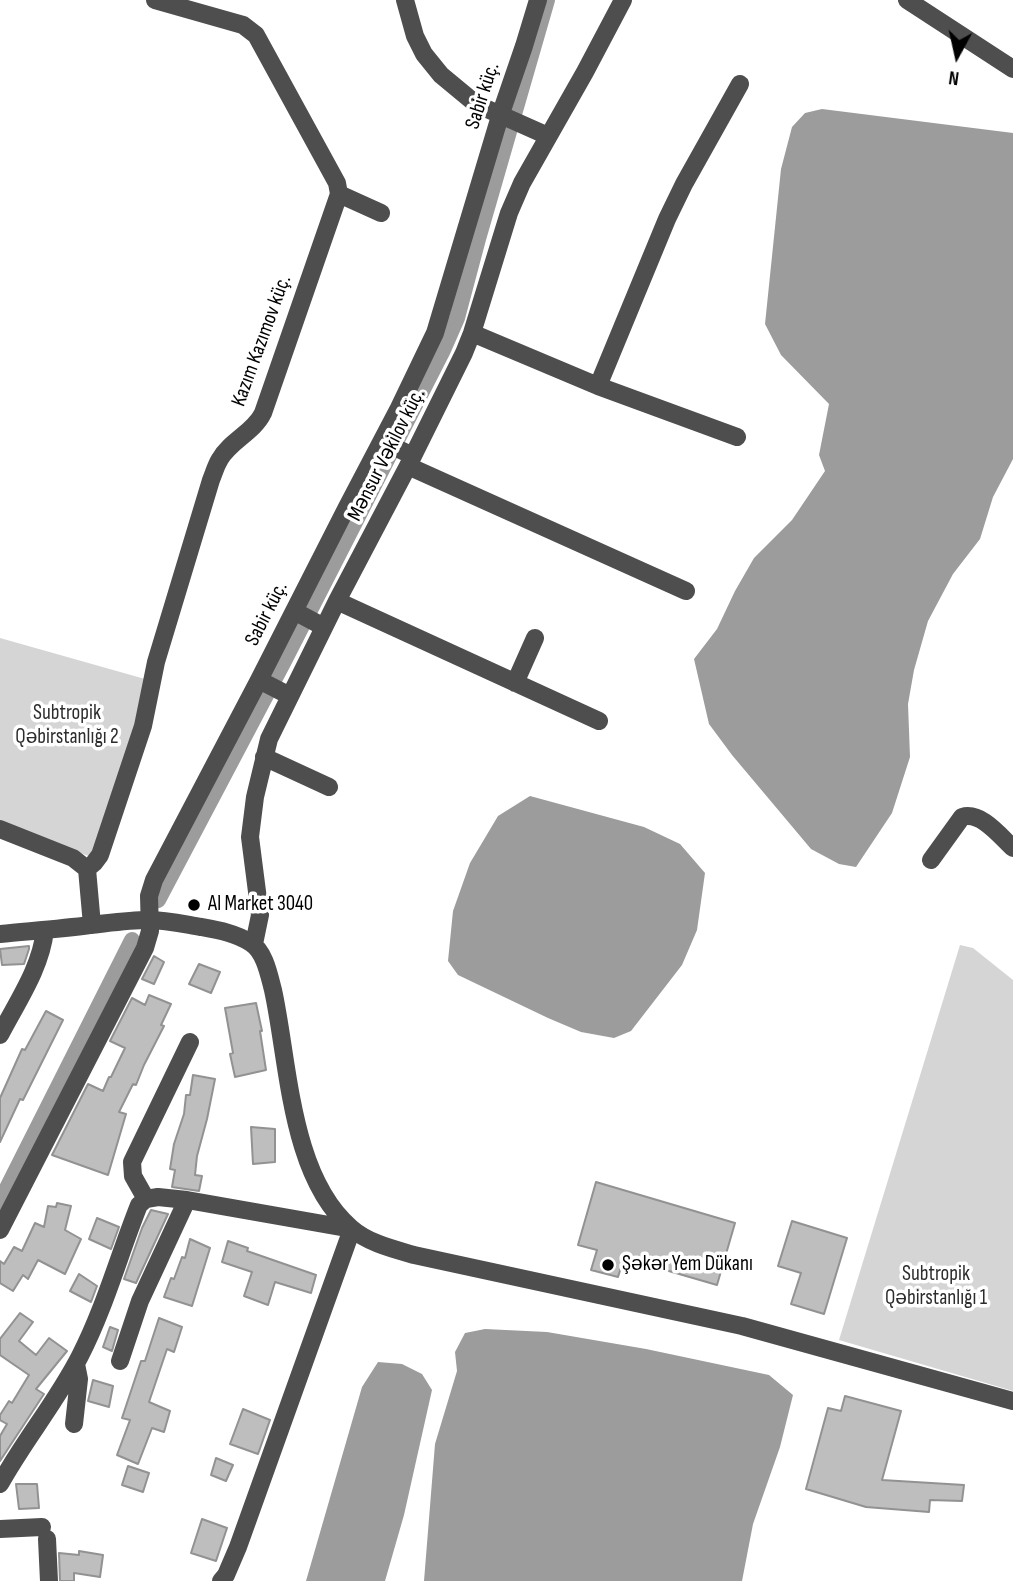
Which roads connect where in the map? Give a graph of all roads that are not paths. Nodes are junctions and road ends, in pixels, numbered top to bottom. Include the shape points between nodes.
1 (155, 0) edge
2 (405, 0) edge
3 (538, 0) edge
4 (623, 0) edge
5 (907, 0) edge
6 (1013, 69) edge
7 (740, 83) dead end
8 (500, 116) junction
9 (548, 136) junction
10 (338, 194) junction
11 (381, 213) dead end
12 (472, 333) junction
13 (598, 386) junction
14 (737, 437) dead end
15 (382, 440) junction
16 (411, 461) junction
17 (686, 591) dead end
18 (337, 601) junction
19 (294, 611) junction
20 (324, 627) junction
21 (535, 638) dead end
22 (259, 681) junction
23 (515, 683) junction
24 (290, 696) junction
25 (599, 721) dead end
26 (264, 757) junction
27 (329, 787) dead end
28 (0, 829) edge
29 (1013, 848) edge
30 (931, 860) dead end
31 (88, 869) junction
32 (150, 920) junction
33 (92, 925) junction
34 (45, 930) junction
35 (0, 934) edge
36 (254, 944) junction
37 (0, 1035) edge
38 (190, 1042) dead end
39 (146, 1199) junction
40 (187, 1200) junction
41 (352, 1229) junction
42 (0, 1230) edge
43 (120, 1361) dead end
44 (76, 1364) junction
45 (1013, 1401) edge
46 (74, 1424) dead end
47 (0, 1484) edge
48 (0, 1529) edge
49 (49, 1581) edge
50 (221, 1581) edge

1 - 10 street via 243,25 256,35 337,183
2 - 8 street via 415,36 441,75 476,104
3 - 8 street, Sabir küç.
4 - 9 street, Mənsur Vəkilov küç.
5 - 6 street
7 - 13 street via 667,219
8 - 9 street
8 - 15 street, Sabir küç. via 435,333
9 - 12 street, Mənsur Vəkilov küç. via 509,213
10 - 11 street
10 - 31 street, Kazım Kazımov küç. via 263,414 219,458 156,662 142,726 100,855
12 - 13 street
12 - 16 street, Mənsur Vəkilov küç.
13 - 14 street
15 - 16 street
15 - 19 street, Sabir küç.
16 - 17 street
16 - 18 street, Mənsur Vəkilov küç.
18 - 20 street, Mənsur Vəkilov küç.
18 - 23 street
19 - 20 street
19 - 22 street, Sabir küç.
20 - 24 street, Mənsur Vəkilov küç.
21 - 23 street
22 - 24 street
22 - 32 street, Sabir küç. via 154,880
23 - 25 street
24 - 26 street, Mənsur Vəkilov küç.
26 - 27 street
26 - 36 street, Mənsur Vəkilov küç. via 250,837 260,915
28 - 31 street via 73,858
29 - 30 street via 979,817 970,815 962,817
31 - 33 street
32 - 33 street
32 - 36 street via 221,931
32 - 42 street, Sabir küç. via 145,948
33 - 34 street
34 - 35 street
34 - 37 street via 39,958
36 - 41 street via 269,974 306,1156 324,1197
38 - 39 street via 132,1162 133,1176
39 - 40 street
39 - 44 street via 139,1205
40 - 41 street
40 - 43 street via 140,1301
41 - 45 street via 414,1255 742,1326
41 - 50 street via 238,1547
44 - 46 street via 79,1380
44 - 47 street
48 - 49 street via 44,1533

